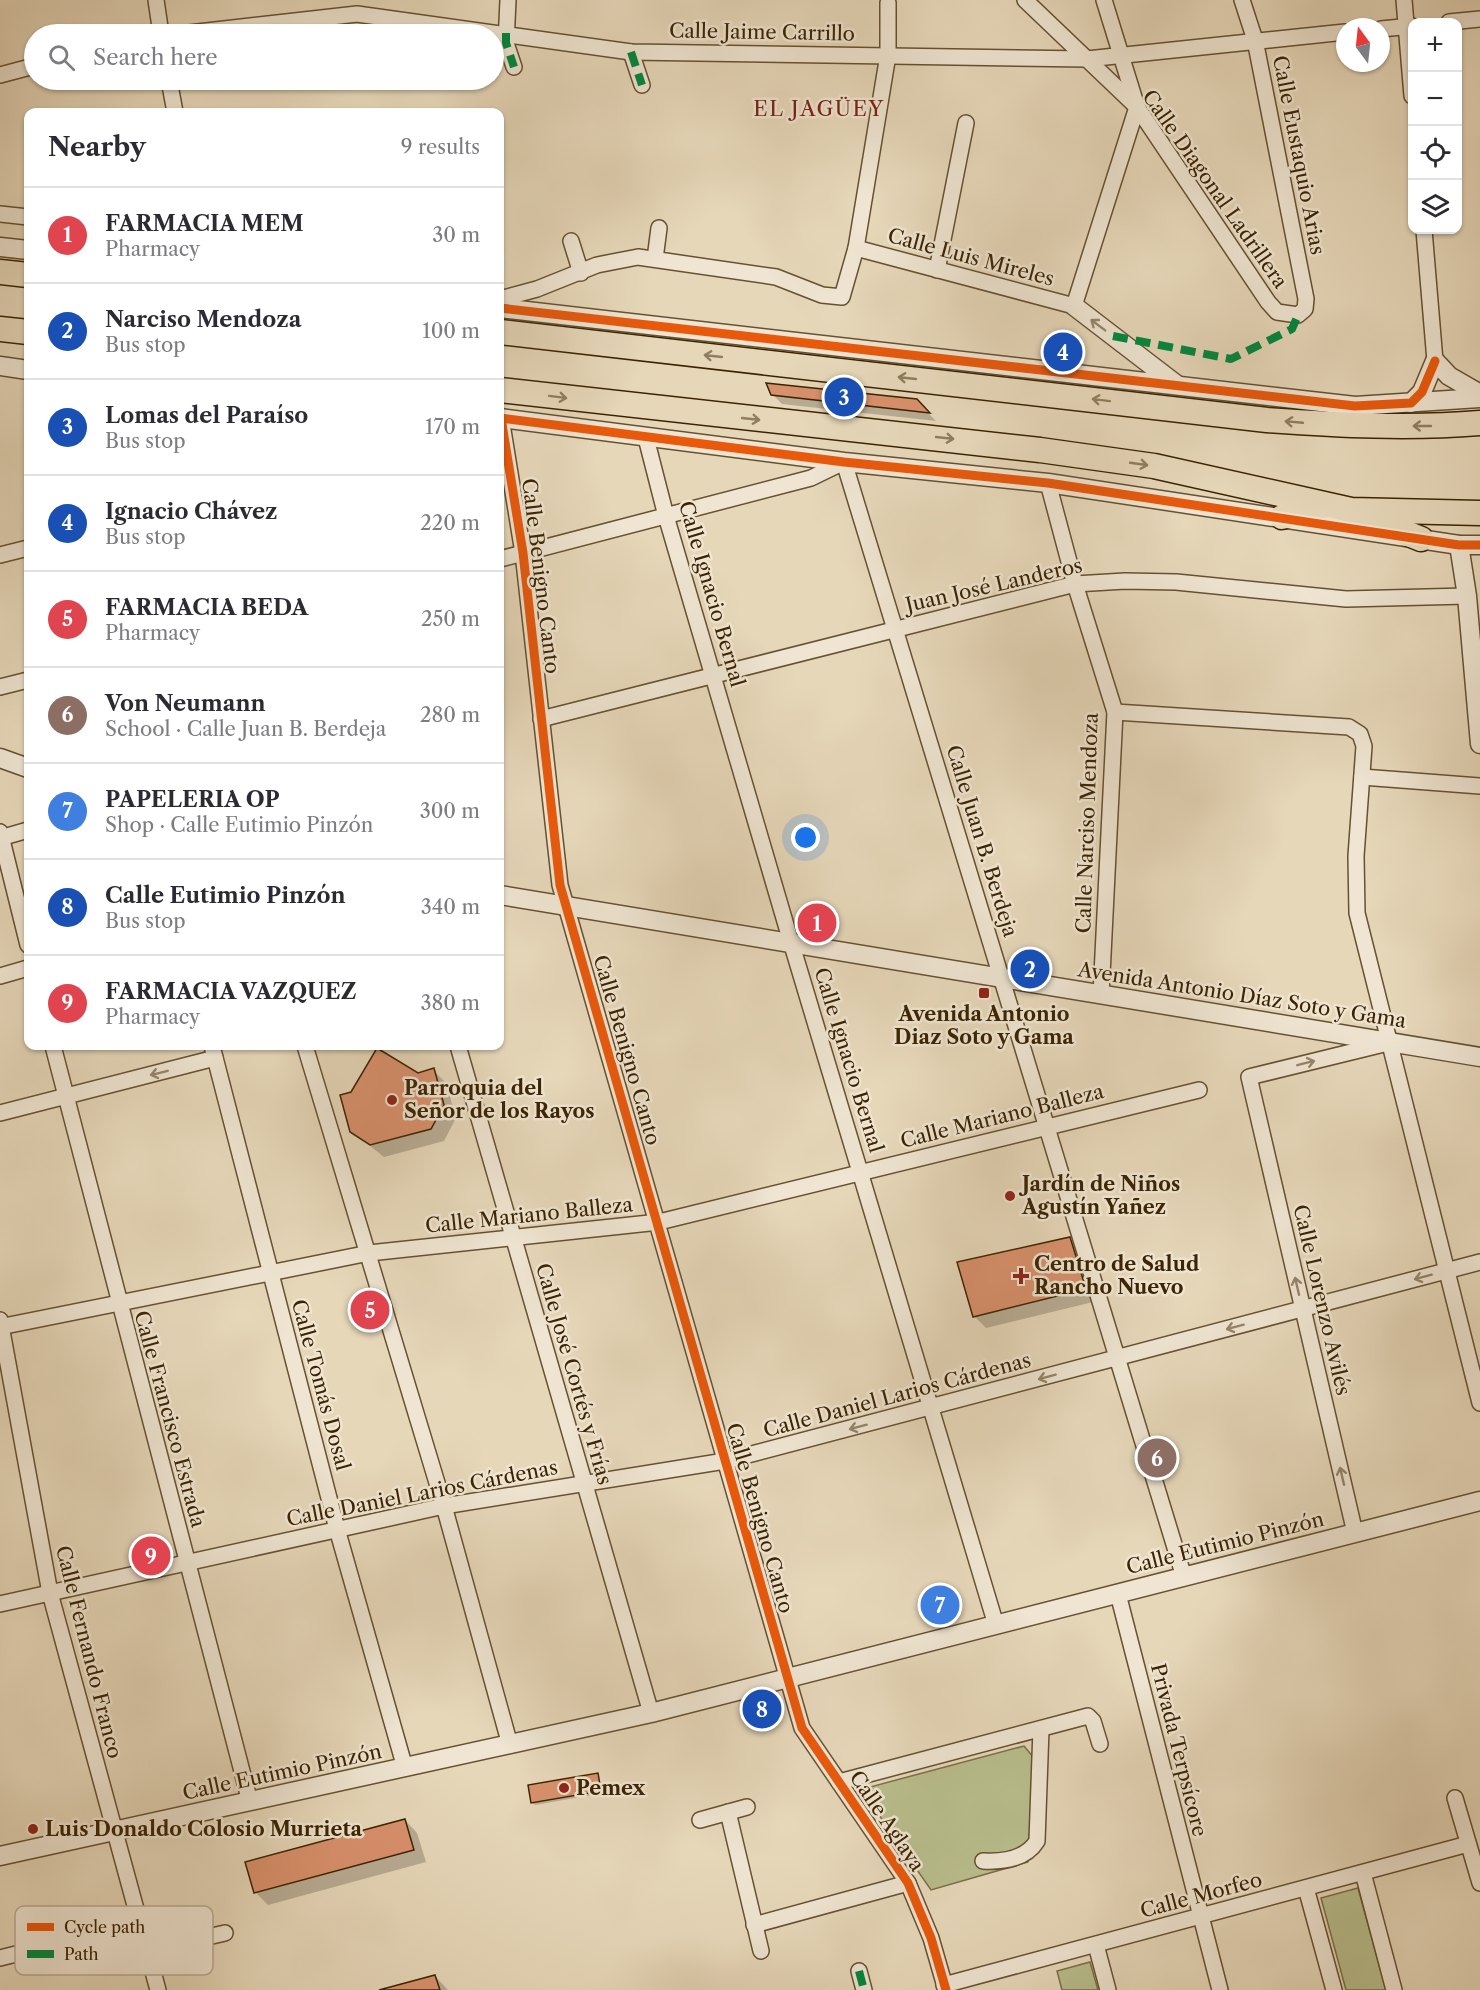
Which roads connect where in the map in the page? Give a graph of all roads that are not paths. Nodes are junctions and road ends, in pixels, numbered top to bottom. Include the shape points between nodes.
1 (156, 0) edge
2 (508, 0) edge
3 (1025, 0) edge
4 (1104, 0) edge
5 (1242, 0) edge
6 (1404, 0) edge
7 (888, 3) dead end
8 (1408, 18) edge
9 (1480, 20) edge
10 (1462, 21) edge
11 (160, 24) edge
12 (268, 24) edge
13 (435, 24) edge
14 (1408, 26) edge
15 (1390, 28) edge
16 (506, 33) junction
17 (1336, 33) edge
18 (1255, 40) junction
19 (631, 52) junction
20 (888, 55) junction
21 (1121, 57) junction
22 (1086, 59) junction
23 (514, 67) dead end
24 (24, 69) edge
25 (0, 75) edge
26 (642, 85) dead end
27 (171, 90) edge
28 (1137, 107) junction
29 (174, 108) edge
30 (966, 123) dead end
31 (0, 214) edge
32 (24, 217) edge
33 (659, 228) dead end
34 (1424, 234) edge
35 (571, 241) dead end
36 (0, 247) edge
37 (856, 248) junction
38 (24, 250) edge
39 (655, 259) junction
40 (937, 270) junction
41 (0, 272) edge
42 (581, 273) junction
43 (24, 275) edge
44 (504, 298) edge
45 (1074, 306) junction
46 (504, 308) edge
47 (1298, 315) joint
48 (0, 329) edge
49 (24, 332) edge
50 (504, 332) edge
51 (1436, 361) junction
52 (0, 366) edge
53 (24, 369) edge
54 (1178, 386) junction
55 (504, 390) edge
56 (1480, 396) edge
57 (1411, 404) junction
58 (504, 419) edge
59 (1480, 423) edge
60 (646, 438) junction
61 (504, 441) edge
62 (844, 462) junction
63 (1048, 483) junction
64 (1325, 505) junction
65 (1351, 510) junction
66 (1480, 513) edge
67 (666, 516) junction
68 (1282, 517) junction
69 (1421, 538) junction
70 (1480, 544) edge
71 (1459, 545) junction
72 (24, 549) edge
73 (523, 553) junction
74 (0, 555) edge
75 (504, 558) edge
76 (1075, 584) junction
77 (1467, 596) junction
78 (895, 630) junction
79 (714, 675) junction
80 (24, 681) edge
81 (0, 687) edge
82 (1115, 712) junction
83 (541, 719) junction
84 (1480, 744) edge
85 (0, 758) edge
86 (24, 767) edge
87 (1362, 777) junction
88 (1480, 786) edge
89 (24, 831) edge
90 (1, 836) edge
91 (504, 896) edge
92 (566, 905) junction
93 (24, 929) edge
94 (791, 942) junction
95 (24, 969) edge
96 (0, 976) edge
97 (1001, 978) junction
98 (1101, 994) junction
99 (1389, 1042) junction
100 (53, 1050) edge
101 (305, 1050) edge
102 (459, 1050) edge
103 (214, 1052) edge
104 (1480, 1058) edge
105 (1198, 1090) dead end
106 (65, 1097) junction
107 (0, 1113) edge
108 (1047, 1127) junction
109 (861, 1172) junction
110 (659, 1222) junction
111 (513, 1239) junction
112 (369, 1253) junction
113 (1480, 1262) edge
114 (1447, 1270) junction
115 (269, 1272) junction
116 (117, 1303) junction
117 (1303, 1309) junction
118 (0, 1324) edge
119 (1118, 1358) junction
120 (1480, 1403) edge
121 (932, 1408) junction
122 (725, 1461) junction
123 (584, 1484) junction
124 (1480, 1501) edge
125 (444, 1506) junction
126 (337, 1529) junction
127 (1355, 1533) junction
128 (186, 1563) junction
129 (1184, 1577) junction
130 (50, 1593) junction
131 (1118, 1594) junction
132 (0, 1604) edge
133 (996, 1625) junction
134 (787, 1678) junction
135 (651, 1713) junction
136 (1041, 1729) junction
137 (510, 1744) junction
138 (1100, 1744) dead end
139 (405, 1768) junction
140 (839, 1782) junction
141 (1455, 1798) dead end
142 (249, 1802) junction
143 (747, 1807) dead end
144 (728, 1812) junction
145 (700, 1820) dead end
146 (113, 1832) junction
147 (1468, 1844) junction
148 (0, 1856) edge
149 (983, 1861) dead end
150 (1363, 1873) junction
151 (908, 1883) junction
152 (1480, 1883) edge
153 (1306, 1888) junction
154 (134, 1906) edge
155 (1200, 1917) junction
156 (754, 1925) junction
157 (225, 1933) dead end
158 (213, 1936) edge
159 (1096, 1945) junction
160 (760, 1951) dead end
161 (15, 1954) edge
162 (0, 1958) edge
163 (859, 1971) dead end
164 (154, 1975) edge
165 (945, 1988) edge
166 (158, 1990) edge
167 (864, 1990) edge
168 (1108, 1990) edge
169 (1220, 1990) edge
170 (1334, 1990) edge
171 (1394, 1990) edge

1 - 11 street
2 - 16 street
3 - 22 street, Calle Diagonal Ladrillera
4 - 21 street
5 - 18 street, Calle Eustaquio Arias
6 - 8 street
7 - 20 street
9 - 10 street
12 - 13 street, Calle Jaime Carrillo via 357,14
14 - 15 street
16 - 19 street, Calle Jaime Carrillo
16 - 23 street
17 - 18 street, Calle Jaime Carrillo
18 - 21 street, Calle Jaime Carrillo
18 - 47 street, Calle Eustaquio Arias via 1306,299 1305,309
19 - 20 street, Calle Jaime Carrillo
19 - 26 street
20 - 22 street, Calle Jaime Carrillo
20 - 37 street
21 - 22 street, Calle Jaime Carrillo
21 - 28 street
22 - 28 street, Calle Diagonal Ladrillera
24 - 25 street
27 - 29 street
28 - 45 street
28 - 47 street, Calle Diagonal Ladrillera via 1268,302 1277,312
30 - 40 street
31 - 32 street
33 - 39 street
34 - 51 street
35 - 42 street
36 - 38 street
37 - 39 street via 842,297 822,295 776,277
37 - 40 street, Calle Luis Mireles
39 - 42 street via 638,257 597,265
40 - 45 street, Calle Luis Mireles
41 - 43 highway
42 - 44 street
54 -> 45 street
46 - 54 street
48 - 49 highway
59 -> 50 highway via 1353,427 1267,420
51 - 56 street via 1449,376
51 - 57 street via 1422,392
52 - 53 street
54 - 57 street via 1355,406
55 -> 64 highway via 1040,450 1154,466
56 - 57 street
58 - 60 street
60 - 62 street
60 - 67 street, Calle Ignacio Bernal
61 - 73 street, Calle Benigno Canto
62 - 63 street
62 - 67 street via 811,478
62 - 78 street, Calle Juan B. Berdeja
63 - 68 street
63 - 76 street, Calle Narciso Mendoza
64 - 65 highway
64 - 68 highway
65 - 66 highway
65 - 69 highway
67 - 73 street
67 - 79 street, Calle Ignacio Bernal
68 - 69 street
69 - 71 street
70 - 71 street
71 - 77 street
72 - 74 street
73 - 75 street
73 - 83 street, Calle Benigno Canto
76 - 77 street, Juan José Landeros via 1176,582 1346,599
76 - 78 street, Juan José Landeros
76 - 82 street, Calle Narciso Mendoza
77 - 84 street
78 - 79 street, Juan José Landeros
78 - 97 street, Calle Juan B. Berdeja
79 - 83 street, Juan José Landeros
79 - 94 street, Calle Ignacio Bernal
80 - 81 street
82 - 87 street via 1349,727 1359,734 1364,746
82 - 98 street, Calle Narciso Mendoza
83 - 92 street, Calle Benigno Canto via 560,885
85 - 86 street
87 - 88 street
87 - 99 street via 1356,856 1357,913
89 - 90 street
90 - 93 street
91 - 92 street, Avenida Antonio Díaz Soto y Gama
92 - 94 street, Avenida Antonio Díaz Soto y Gama
92 - 110 street, Calle Benigno Canto
94 - 97 street, Avenida Antonio Díaz Soto y Gama
94 - 109 street, Calle Ignacio Bernal
95 - 96 street
97 - 98 street, Avenida Antonio Díaz Soto y Gama
97 - 108 street, Calle Juan B. Berdeja
98 - 99 street, Avenida Antonio Díaz Soto y Gama
99 - 104 street, Avenida Antonio Díaz Soto y Gama
99 - 114 street
117 -> 99 street, Calle Lorenzo Avilés via 1249,1077
100 - 106 street, Calle Francisco Estrada
101 - 112 street
102 - 111 street, Calle José Cortés y Frías
103 -> 106 street
103 - 115 street, Calle Tomás Dosal
105 - 108 street, Calle Mariano Balleza
106 - 107 street
106 - 116 street, Calle Francisco Estrada
108 - 109 street, Calle Mariano Balleza
108 - 119 street, Calle Juan B. Berdeja
109 - 110 street, Calle Mariano Balleza
109 - 121 street, Calle Ignacio Bernal
110 - 111 street, Calle Mariano Balleza
110 - 122 street, Calle Benigno Canto
111 - 112 street, Calle Mariano Balleza
111 - 123 street, Calle José Cortés y Frías
112 - 115 street, Calle Mariano Balleza
112 - 125 street
113 - 114 street, Calle Daniel Larios Cárdenas
114 -> 117 street, Calle Daniel Larios Cárdenas
114 - 120 street
115 - 116 street, Calle Mariano Balleza
115 - 126 street, Calle Tomás Dosal
116 - 118 street, Calle Mariano Balleza
116 - 128 street, Calle Francisco Estrada
117 -> 119 street, Calle Daniel Larios Cárdenas
127 -> 117 street, Calle Lorenzo Avilés
118 - 130 street, Calle Fernando Franco
119 -> 121 street, Calle Daniel Larios Cárdenas
119 - 129 street, Calle Juan B. Berdeja
121 -> 122 street, Calle Daniel Larios Cárdenas
121 - 133 street, Calle Ignacio Bernal
122 - 123 street, Calle Daniel Larios Cárdenas
122 - 134 street, Calle Benigno Canto
123 - 125 street, Calle Daniel Larios Cárdenas
123 - 135 street, Calle José Cortés y Frías
124 - 127 street, Calle Eutimio Pinzón
125 - 126 street, Calle Daniel Larios Cárdenas
125 - 137 street
126 - 128 street, Calle Daniel Larios Cárdenas
126 - 139 street, Calle Tomás Dosal
127 - 129 street, Calle Eutimio Pinzón
128 - 130 street, Calle Daniel Larios Cárdenas
128 - 142 street, Calle Francisco Estrada
129 - 131 street, Calle Eutimio Pinzón
130 - 132 street, Calle Daniel Larios Cárdenas
130 - 146 street, Calle Fernando Franco
131 - 133 street, Calle Eutimio Pinzón
131 - 155 street, Privada Terpsícore
133 - 134 street, Calle Eutimio Pinzón
134 - 135 street, Calle Eutimio Pinzón
134 - 140 street, Calle Aglaya via 802,1728
135 - 137 street, Calle Eutimio Pinzón
136 - 138 street via 1088,1716
136 - 140 street
136 - 149 street via 1037,1841 1026,1854 999,1862
137 - 139 street, Calle Eutimio Pinzón
139 - 142 street, Calle Eutimio Pinzón
140 - 151 street, Calle Aglaya
141 - 147 street
142 - 146 street, Calle Eutimio Pinzón
143 - 144 street
144 - 145 street
144 - 156 street
146 - 148 street, Calle Eutimio Pinzón
146 - 154 street, Calle Fernando Franco
147 - 150 street, Calle Morfeo
147 - 152 street
150 - 153 street, Calle Morfeo
150 - 171 street
151 - 156 street
151 - 165 street, Calle Aglaya via 921,1908
153 - 155 street, Calle Morfeo
153 - 170 street
155 - 159 street, Calle Morfeo
155 - 169 street, Privada Terpsícore
156 - 160 street
157 - 158 street
159 - 165 street, Calle Morfeo
159 - 168 street
161 - 162 street
163 - 167 street
164 - 166 street, Calle Fernando Franco

